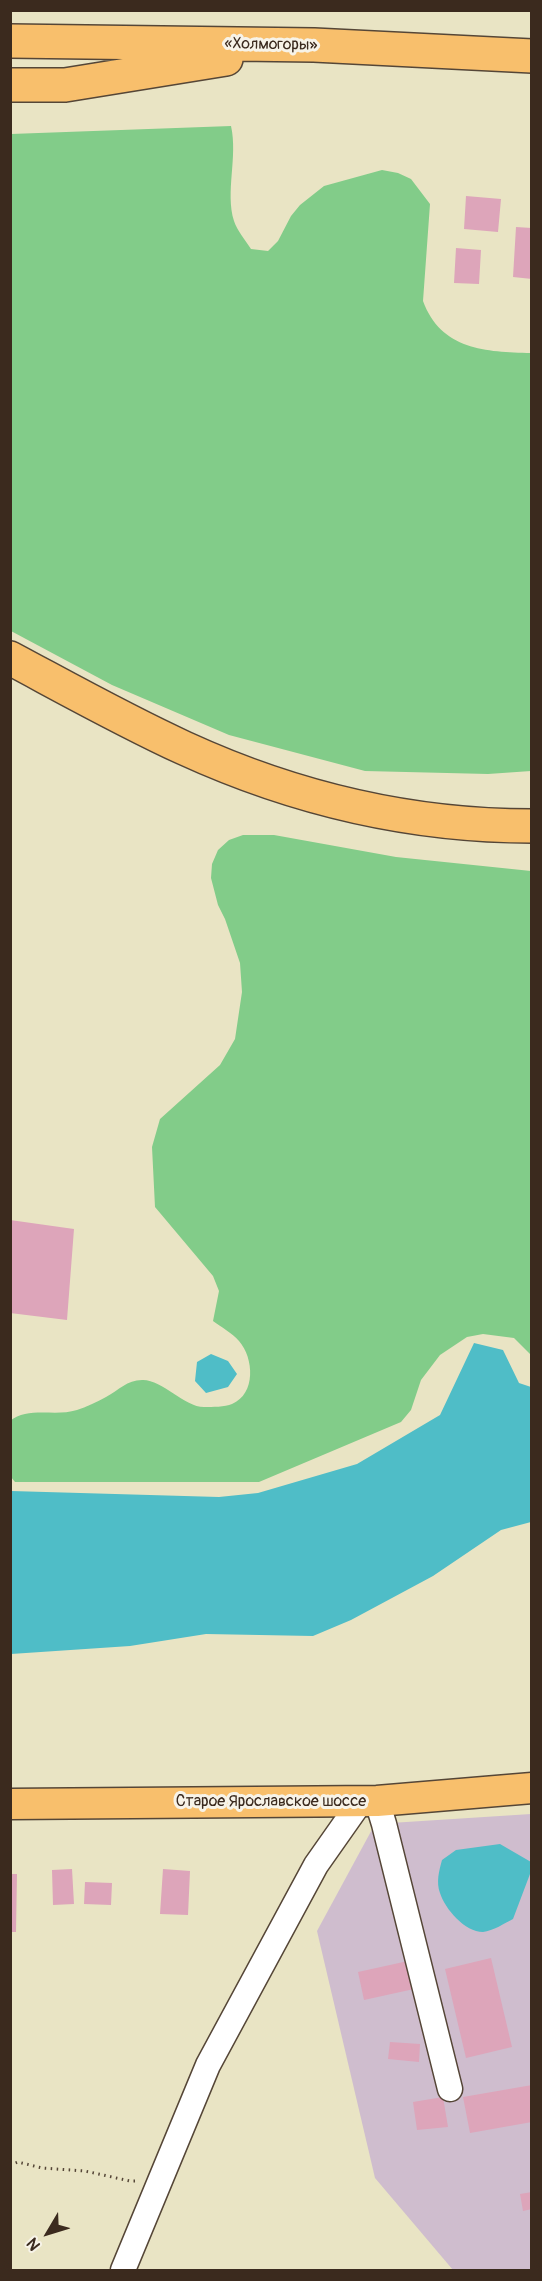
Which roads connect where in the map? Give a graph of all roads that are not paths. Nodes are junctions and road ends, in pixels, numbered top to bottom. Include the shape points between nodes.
1 (10, 41) edge
2 (314, 45) junction
3 (531, 56) edge
4 (10, 86) edge
5 (10, 658) edge
6 (531, 826) edge
7 (531, 1788) edge
8 (369, 1801) junction
9 (10, 1804) edge
10 (450, 2090) dead end
11 (123, 2271) edge

1 - 2 highway, «Холмогоры»
2 - 3 highway, «Холмогоры»
2 - 4 highway via 65,85
5 - 6 highway via 184,749 262,779 340,804 396,815 448,823
7 - 8 main road, Старое Ярославское шоссе
8 - 9 main road, Старое Ярославское шоссе
8 - 10 lane via 384,1824
8 - 11 lane via 316,1865 208,2065

